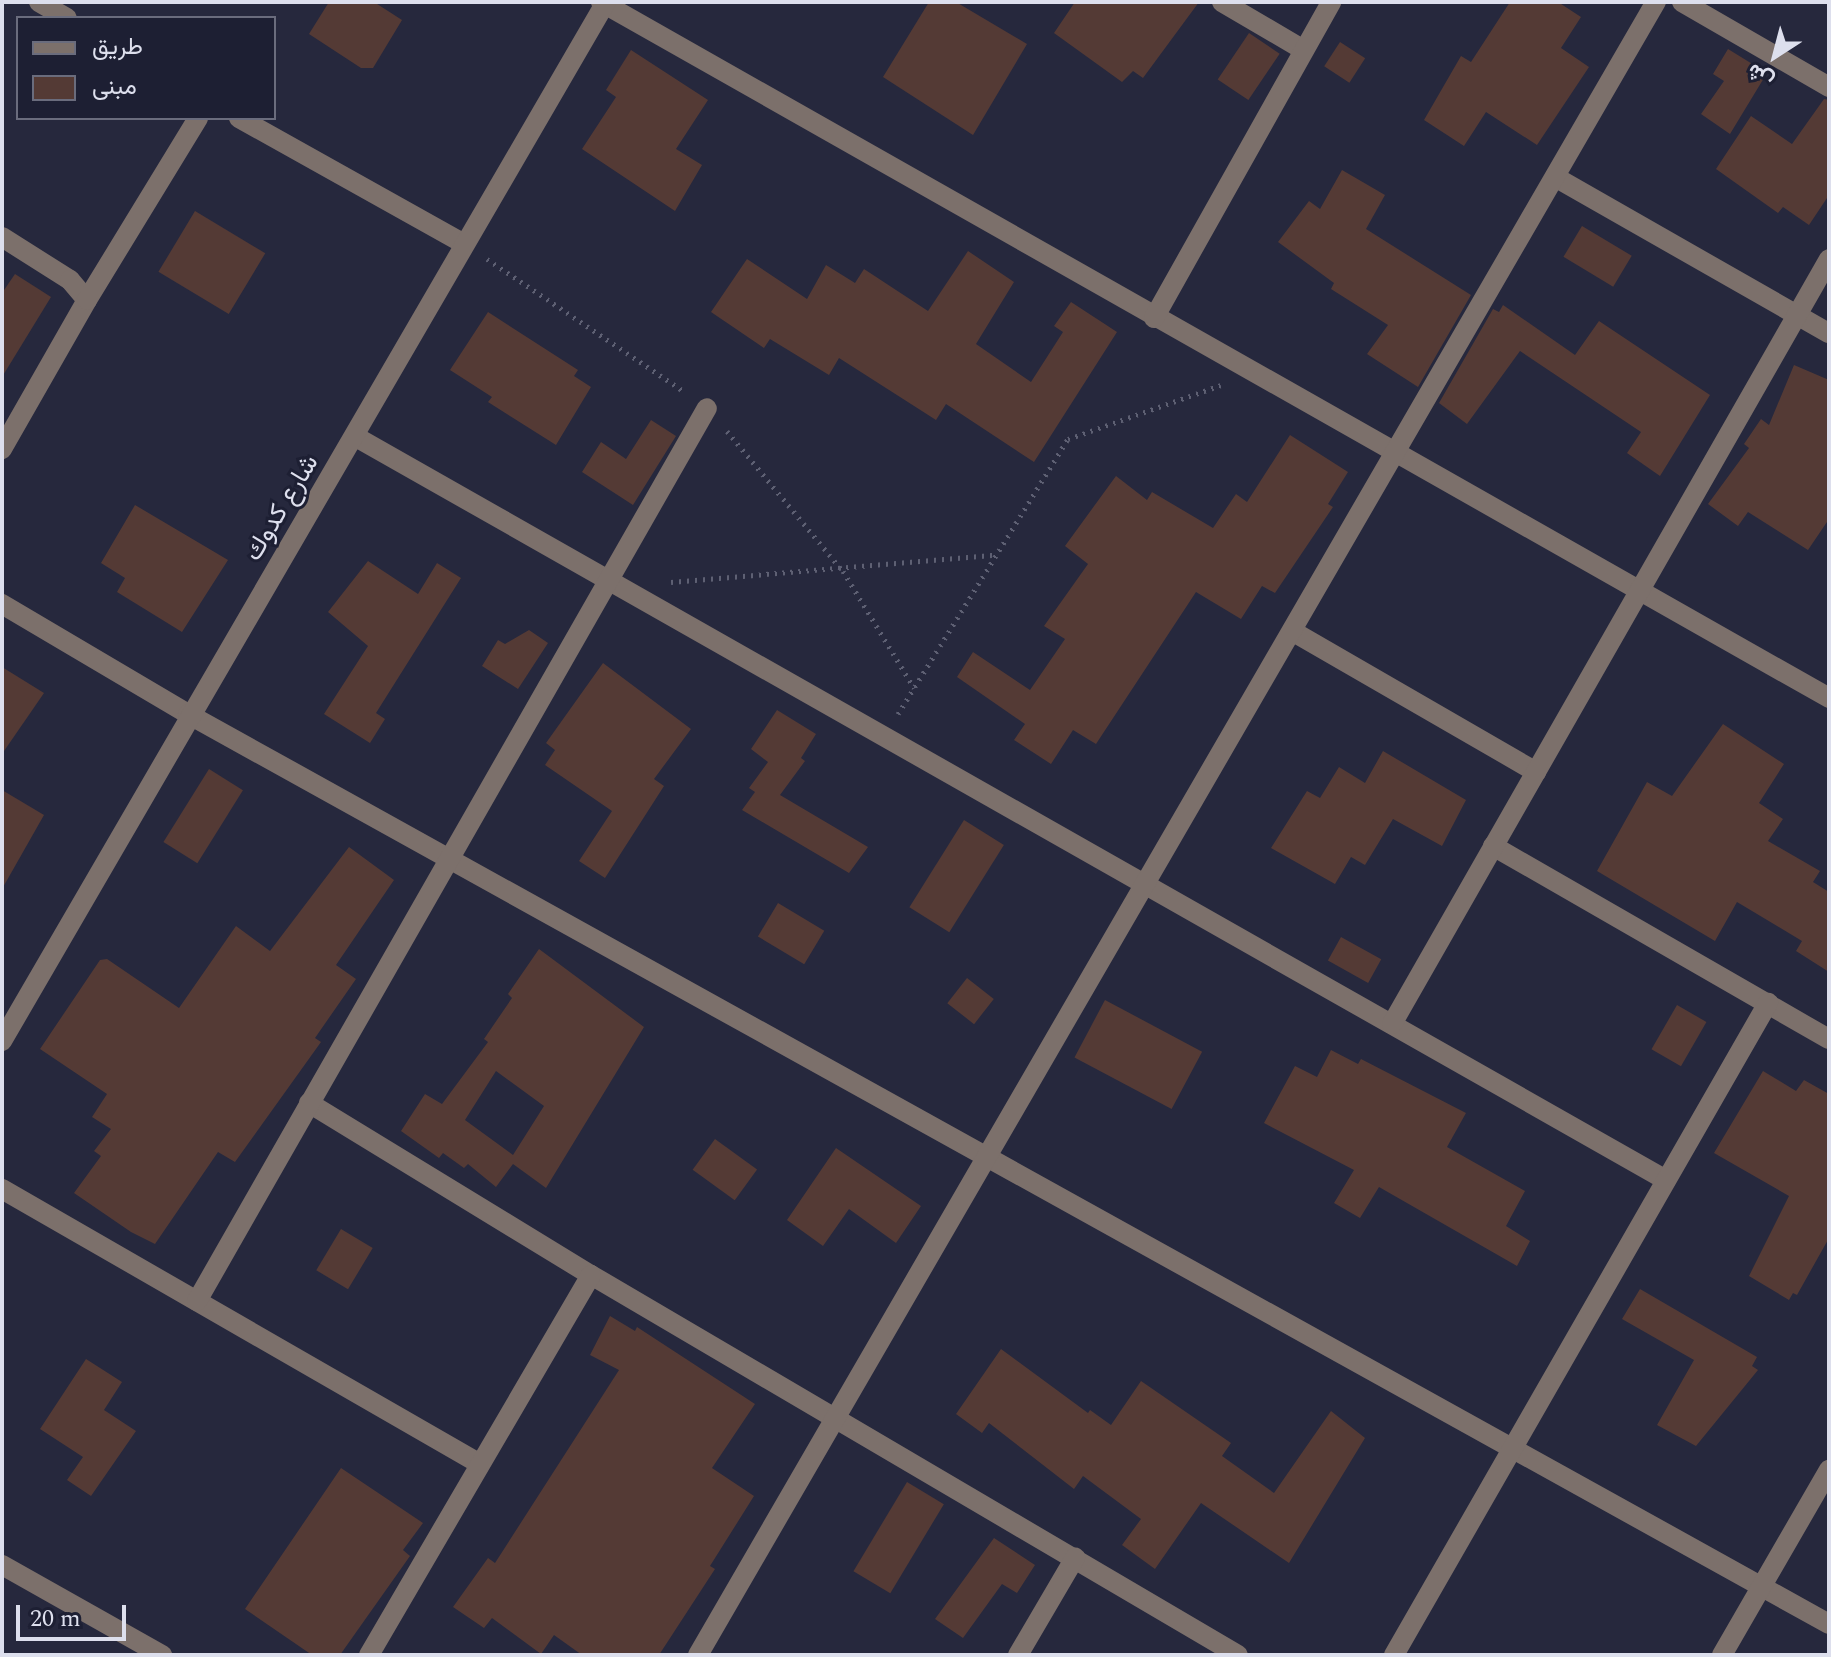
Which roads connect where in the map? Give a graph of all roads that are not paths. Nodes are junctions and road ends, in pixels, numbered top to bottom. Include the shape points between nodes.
1 (39, 2) edge
2 (1222, 2) edge
3 (1331, 2) edge
4 (1656, 2) edge
5 (1682, 2) edge
6 (604, 3) edge
7 (64, 16) edge
8 (1302, 49) junction
9 (1829, 87) edge
10 (197, 120) edge
11 (243, 120) edge
12 (1555, 177) junction
13 (2, 237) edge
14 (464, 244) junction
15 (1829, 259) edge
16 (87, 300) junction
17 (1797, 314) junction
18 (1154, 318) junction
19 (1829, 333) edge
20 (707, 408) dead end
21 (356, 437) junction
22 (2, 449) edge
23 (1395, 454) junction
24 (613, 583) junction
25 (1639, 591) junction
26 (2, 604) edge
27 (1292, 631) junction
28 (1829, 698) edge
29 (188, 714) junction
30 (1536, 772) junction
31 (1493, 846) junction
32 (448, 858) junction
33 (1145, 885) junction
34 (1768, 1003) junction
35 (1392, 1024) junction
36 (1829, 1039) edge
37 (2, 1041) edge
38 (309, 1103) junction
39 (988, 1155) junction
40 (1666, 1180) junction
41 (2, 1189) edge
42 (591, 1275) junction
43 (197, 1301) junction
44 (836, 1417) junction
45 (1512, 1452) junction
46 (480, 1464) junction
47 (1829, 1470) edge
48 (1075, 1558) junction
49 (2, 1565) edge
50 (1763, 1585) junction
51 (1829, 1624) edge
52 (162, 1655) edge
53 (369, 1655) edge
54 (698, 1655) edge
55 (1018, 1655) edge
56 (1238, 1655) edge
57 (1394, 1655) edge
58 (1722, 1655) edge

1 - 7 street
2 - 8 street
3 - 8 street
4 - 12 street
5 - 9 street
6 - 14 street, شارع كدوك
6 - 18 street
8 - 18 street
10 - 16 street
11 - 14 street
12 - 17 street
12 - 23 street
13 - 16 street via 70,280
14 - 21 street, شارع كدوك
15 - 17 street
16 - 22 street
17 - 19 street
17 - 25 street
18 - 23 street
20 - 24 street
21 - 24 street
21 - 29 street, شارع كدوك
23 - 25 street
23 - 27 street
24 - 32 street
24 - 33 street
25 - 28 street
25 - 30 street
26 - 29 street
27 - 30 street
27 - 33 street
29 - 32 street
29 - 37 street, شارع كدوك
30 - 31 street
31 - 34 street
31 - 35 street
32 - 38 street
32 - 39 street
33 - 35 street
33 - 39 street
34 - 36 street
34 - 40 street
35 - 40 street
38 - 42 street
38 - 43 street
39 - 44 street
39 - 45 street
40 - 45 street
41 - 43 street
42 - 44 street
42 - 46 street
43 - 46 street
44 - 48 street
44 - 54 street
45 - 50 street
45 - 57 street
46 - 53 street
47 - 50 street
48 - 55 street
48 - 56 street
49 - 52 street
50 - 51 street
50 - 58 street

